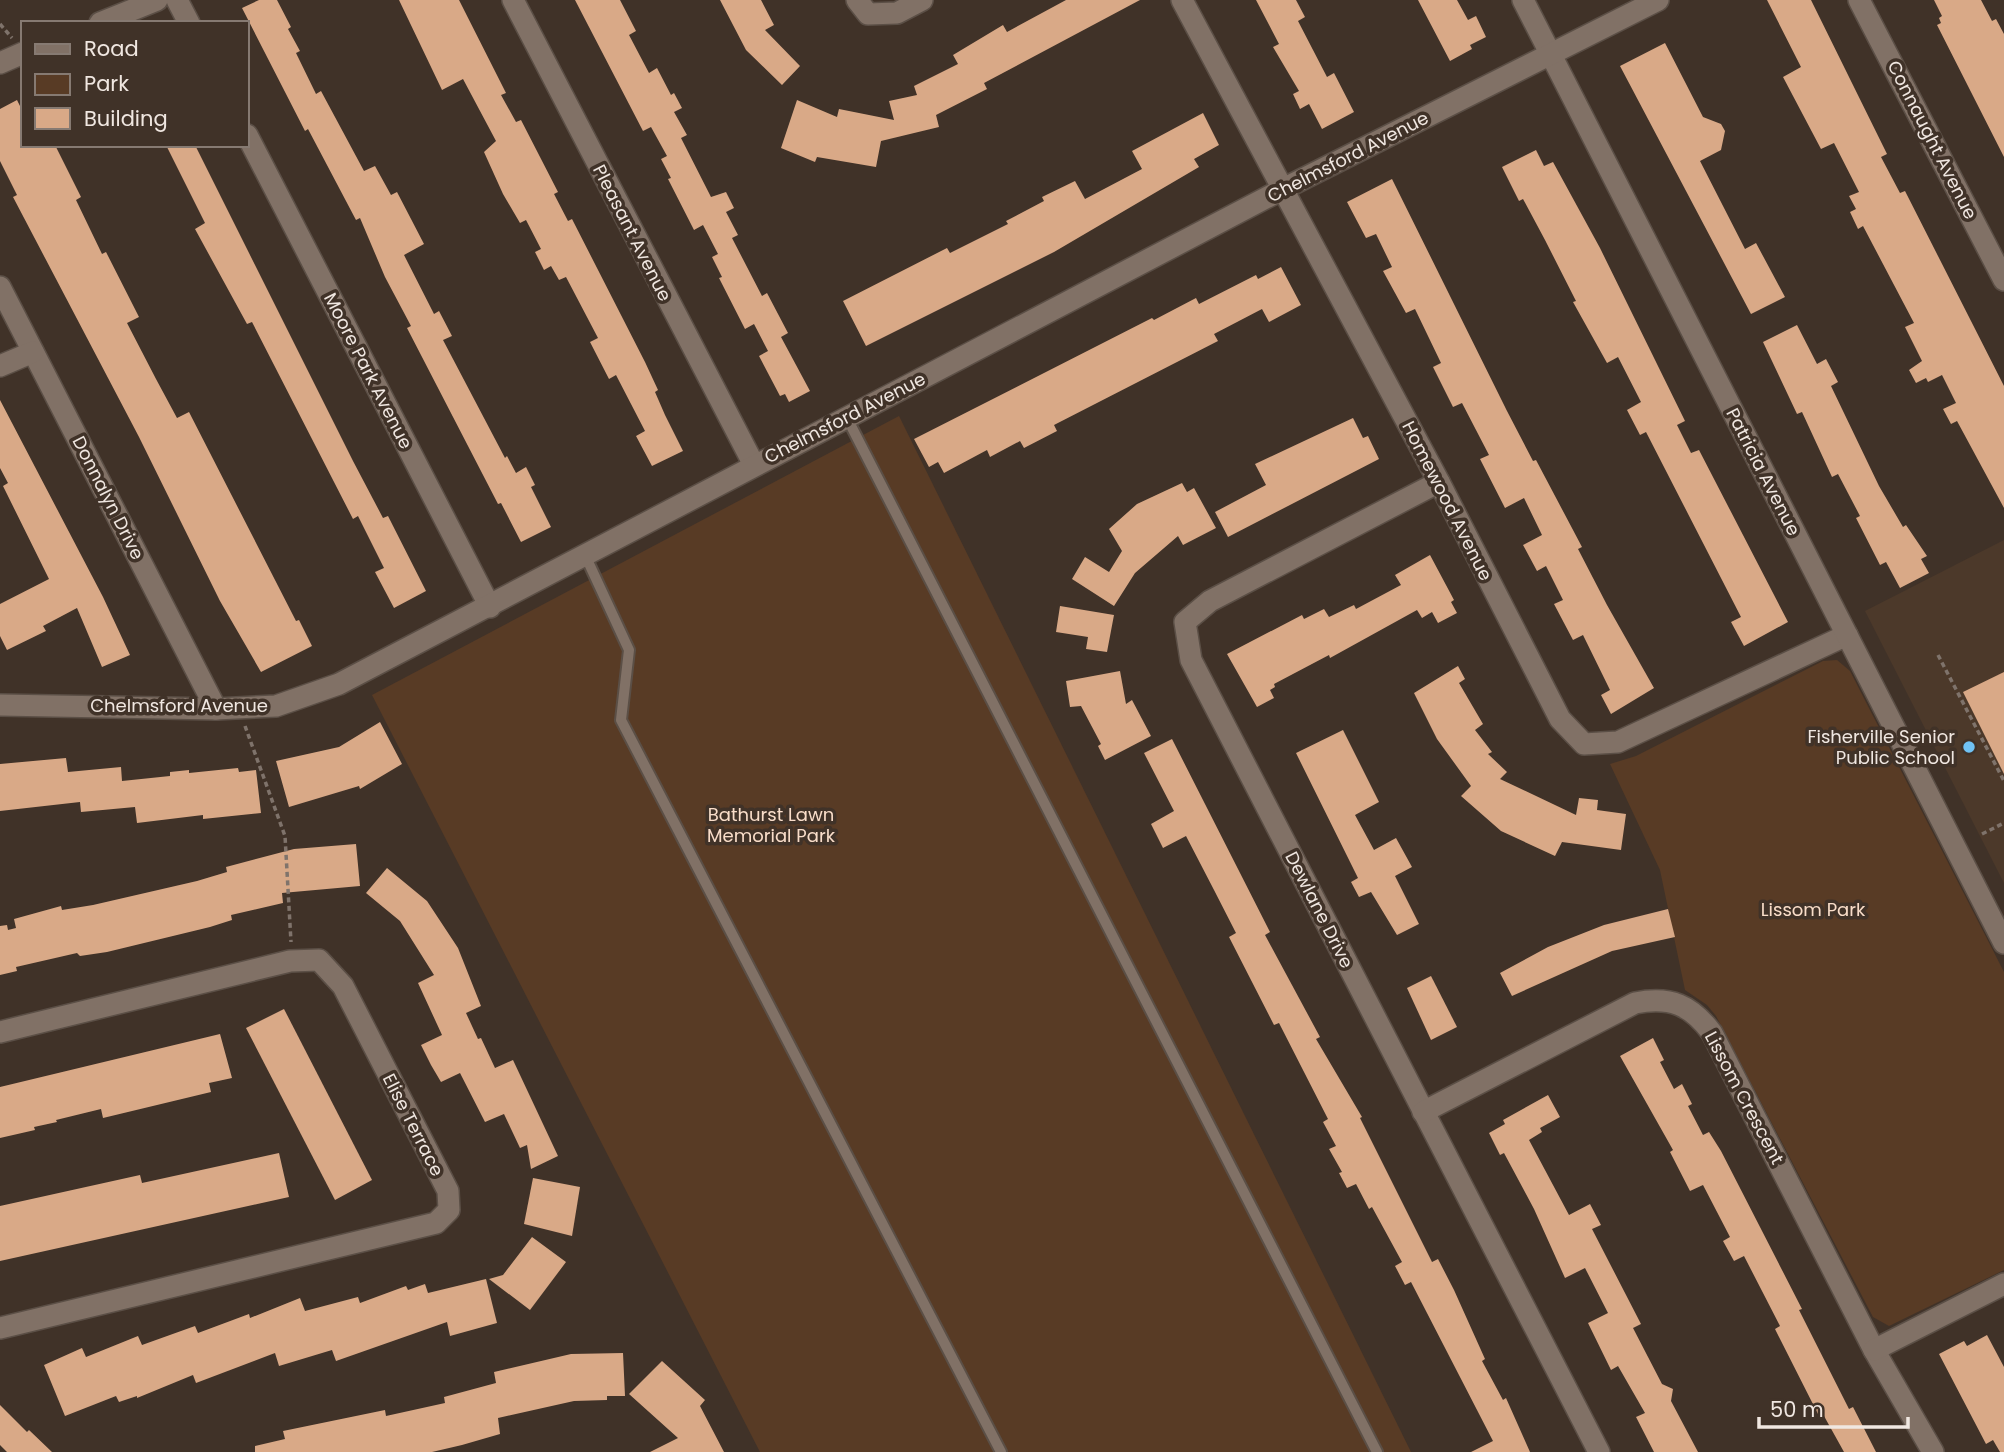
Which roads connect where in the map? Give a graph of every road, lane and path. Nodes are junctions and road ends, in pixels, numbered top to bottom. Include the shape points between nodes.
1 (157, 0) edge
2 (177, 0) edge
3 (513, 0) edge
4 (857, 0) edge
5 (922, 0) edge
6 (1182, 0) edge
7 (1523, 0) edge
8 (1658, 0) edge
9 (1859, 0) edge
10 (105, 21) edge
11 (188, 21) edge
12 (21, 54) edge
13 (1551, 55) junction
14 (0, 63) edge
15 (248, 137) edge
16 (1283, 189) junction
17 (2004, 280) edge
18 (0, 287) edge
19 (33, 352) junction
20 (0, 366) edge
21 (847, 418) junction
22 (754, 465) junction
23 (1439, 482) junction
24 (585, 555) junction
25 (490, 607) junction
26 (1847, 635) junction
27 (1938, 655) dead end
28 (0, 705) edge
29 (238, 708) junction
30 (216, 709) junction
31 (2004, 781) edge
32 (2004, 822) edge
33 (1982, 834) dead end
34 (2004, 943) edge
35 (290, 961) junction
36 (0, 1032) edge
37 (1423, 1112) junction
38 (2004, 1284) edge
39 (0, 1328) edge
40 (1874, 1350) junction
41 (1001, 1452) edge
42 (1377, 1452) edge
43 (1598, 1452) edge
44 (1933, 1452) edge

1 - 10 street
2 - 11 street
3 - 22 street, Pleasant Avenue
4 - 5 street via 868,13 897,13
6 - 16 street, Homewood Avenue
7 - 13 street, Patricia Avenue
8 - 13 street, Chelmsford Avenue
9 - 17 street, Connaught Avenue
12 - 14 street
13 - 16 street, Chelmsford Avenue
13 - 26 street, Patricia Avenue
15 - 25 street, Moore Park Avenue
16 - 21 street, Chelmsford Avenue
16 - 23 street, Homewood Avenue
18 - 19 street, Donnalyn Drive
19 - 20 street
19 - 30 street, Donnalyn Drive
21 - 22 street, Chelmsford Avenue
21 - 42 lane
22 - 24 street, Chelmsford Avenue
23 - 26 street, Homewood Avenue via 1560,719 1584,744 1618,742
23 - 37 street, Dewlane Drive via 1210,601 1185,622 1191,660
24 - 25 street, Chelmsford Avenue
24 - 41 lane via 629,650 621,720
25 - 29 street, Chelmsford Avenue via 339,684 276,706
26 - 34 street, Patricia Avenue
27 - 31 path
28 - 30 street, Chelmsford Avenue
29 - 30 street, Chelmsford Avenue
29 - 35 path via 285,836
32 - 33 path
35 - 36 street, Elise Terrace
35 - 39 street, Elise Terrace via 319,960 342,986 447,1191 449,1210 436,1223
37 - 40 street, Lissom Crescent via 1635,1003 1660,999 1686,1006 1712,1034
37 - 43 street, Dewlane Drive
38 - 40 street
40 - 44 street, Lissom Crescent

